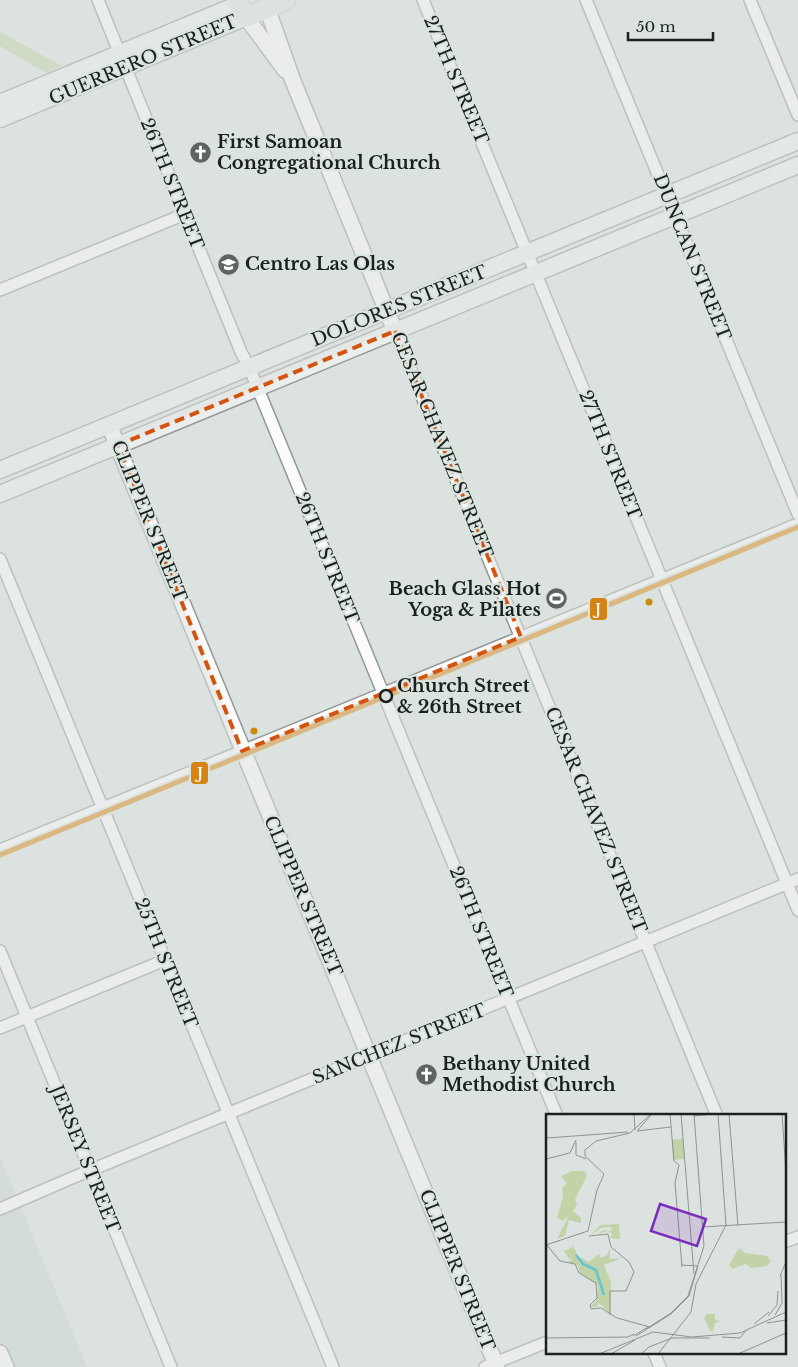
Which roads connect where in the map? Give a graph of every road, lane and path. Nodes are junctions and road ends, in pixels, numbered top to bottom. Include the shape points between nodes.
1 (98, 0) edge
2 (286, 0) edge
3 (423, 0) edge
4 (586, 0) edge
5 (750, 0) edge
6 (265, 4) edge
7 (242, 5) edge
8 (122, 61) junction
9 (293, 81) junction
10 (0, 103) edge
11 (798, 116) edge
12 (0, 119) edge
13 (798, 142) edge
14 (798, 165) edge
15 (667, 195) junction
16 (185, 214) junction
17 (675, 216) junction
18 (528, 252) junction
19 (536, 273) junction
20 (0, 290) edge
21 (387, 310) junction
22 (396, 331) junction
23 (249, 367) junction
24 (257, 388) junction
25 (109, 425) junction
26 (118, 445) junction
27 (0, 470) edge
28 (0, 494) edge
29 (798, 514) edge
30 (798, 524) edge
31 (0, 559) edge
32 (661, 579) junction
33 (520, 636) junction
34 (383, 693) junction
35 (242, 751) junction
36 (103, 808) junction
37 (0, 850) edge
38 (793, 882) edge
39 (798, 910) edge
40 (646, 942) junction
41 (0, 951) edge
42 (165, 960) junction
43 (508, 998) junction
44 (27, 1017) junction
45 (0, 1028) edge
46 (370, 1056) junction
47 (228, 1114) junction
48 (556, 1114) edge
49 (716, 1114) edge
50 (90, 1171) junction
51 (0, 1210) edge
52 (798, 1237) edge
53 (786, 1241) edge
54 (546, 1342) edge
55 (0, 1352) edge
56 (654, 1354) edge
57 (492, 1366) edge
58 (6, 1367) edge
59 (171, 1367) edge
60 (333, 1367) edge
61 (660, 1367) edge

1 - 8 street, 26TH STREET
2 - 6 main road, GUERRERO STREET
3 - 18 street, 27TH STREET
4 - 15 street, DUNCAN STREET
5 - 11 street
6 - 7 main road, GUERRERO STREET
6 - 9 street, CESAR CHAVEZ STREET
7 - 8 main road, GUERRERO STREET
7 - 9 street, CESAR CHAVEZ STREET
8 - 10 main road, GUERRERO STREET
8 - 12 main road, GUERRERO STREET
8 - 16 street, 26TH STREET
9 - 21 street, CESAR CHAVEZ STREET
13 - 15 main road, DOLORES STREET
14 - 17 main road, DOLORES STREET
15 - 17 street, DUNCAN STREET
15 - 18 main road, DOLORES STREET
16 - 20 street
16 - 23 street, 26TH STREET
17 - 19 main road, DOLORES STREET
17 - 29 street, DUNCAN STREET
18 - 19 street, 27TH STREET
18 - 21 main road, DOLORES STREET
19 - 22 main road, DOLORES STREET
19 - 32 street, 27TH STREET
21 - 22 street, CESAR CHAVEZ STREET
21 - 23 main road, DOLORES STREET
22 - 24 main road, DOLORES STREET
22 - 33 street, CESAR CHAVEZ STREET
23 - 24 street, 26TH STREET
23 - 25 main road, DOLORES STREET
24 - 26 main road, DOLORES STREET
24 - 34 street, 26TH STREET
25 - 26 street, CLIPPER STREET
25 - 27 main road, DOLORES STREET
26 - 28 main road, DOLORES STREET
26 - 35 street, CLIPPER STREET
30 - 32 street
31 - 36 street, 25TH STREET
32 - 33 street
32 - 38 street, 27TH STREET
33 - 34 street
33 - 40 street, CESAR CHAVEZ STREET
34 - 35 street
34 - 43 street, 26TH STREET
35 - 36 street
35 - 46 street, CLIPPER STREET
36 - 37 street
36 - 42 street, 25TH STREET
38 - 39 street, 27TH STREET
38 - 40 street, SANCHEZ STREET
40 - 43 street, SANCHEZ STREET
40 - 49 street, CESAR CHAVEZ STREET
41 - 44 street, JERSEY STREET
42 - 44 street
42 - 47 street, 25TH STREET
43 - 46 street, SANCHEZ STREET
43 - 48 street, 26TH STREET
44 - 45 street
44 - 50 street, JERSEY STREET
46 - 47 street, SANCHEZ STREET
46 - 57 street, CLIPPER STREET
47 - 50 street, SANCHEZ STREET
47 - 60 street, 25TH STREET
50 - 51 street, SANCHEZ STREET
50 - 59 street, JERSEY STREET
52 - 53 street
54 - 57 street
55 - 58 street
56 - 61 street

